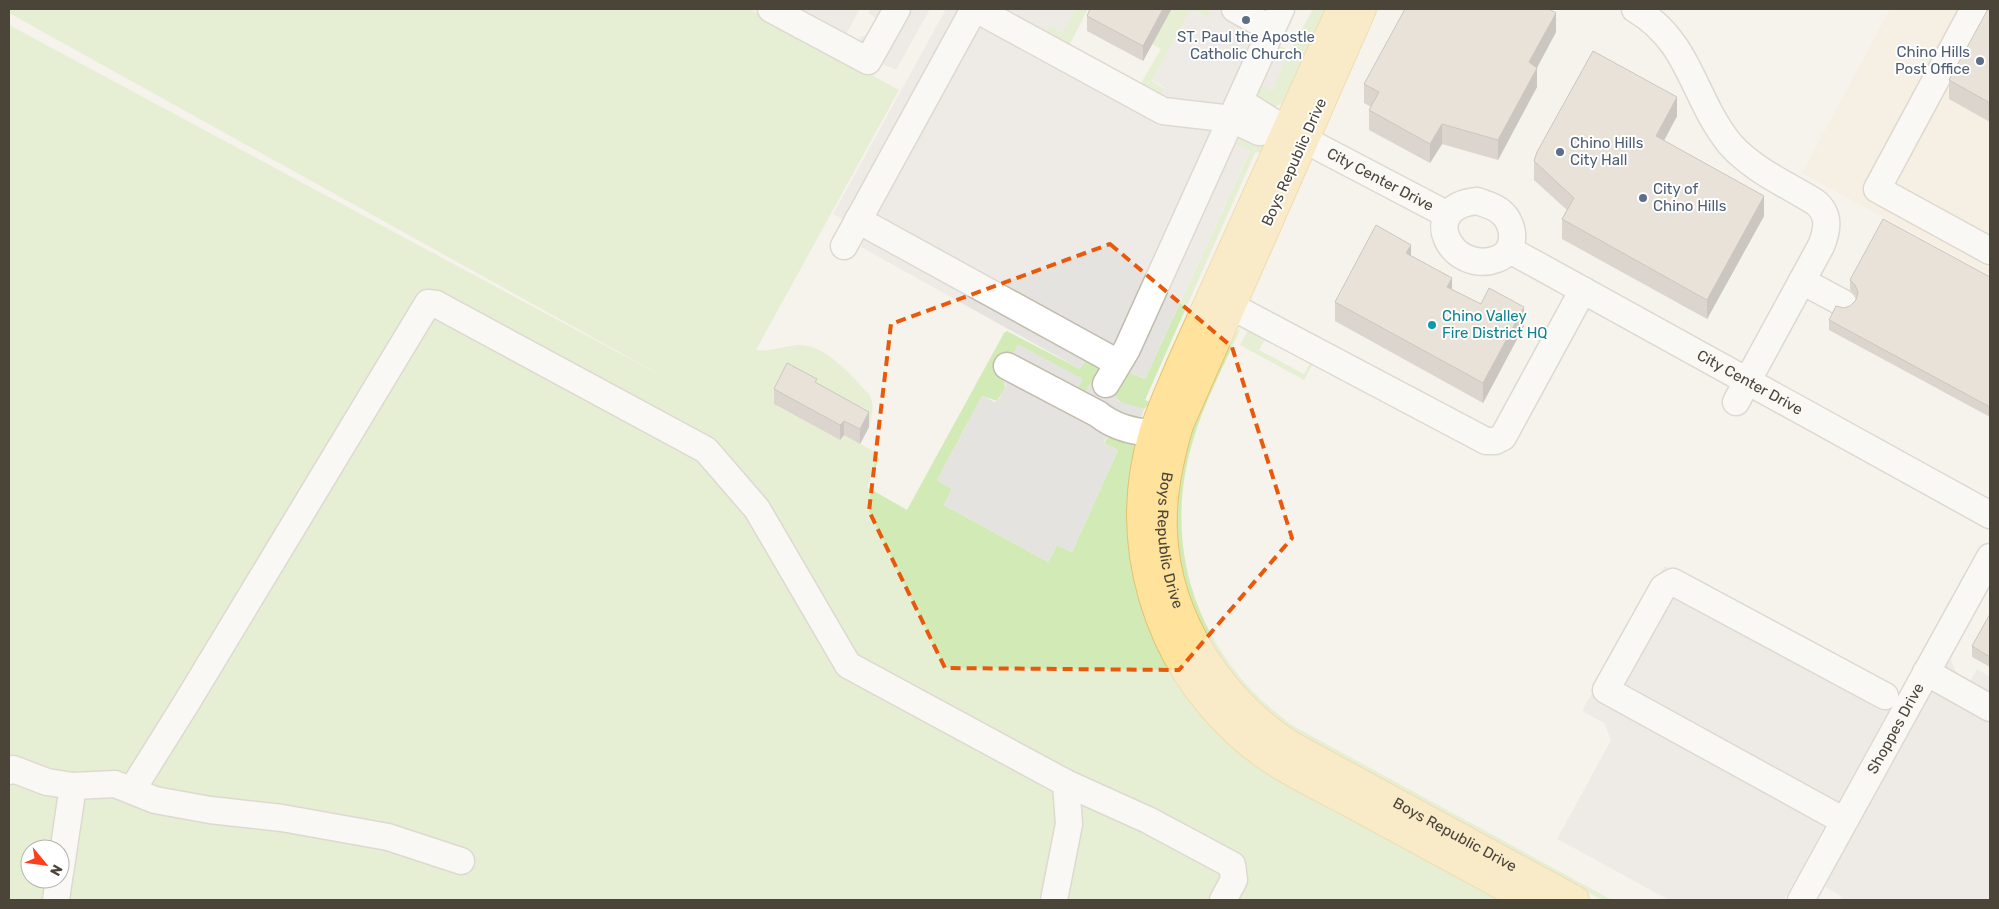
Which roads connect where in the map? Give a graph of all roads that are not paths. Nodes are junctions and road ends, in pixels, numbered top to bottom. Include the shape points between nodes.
1 (771, 9) edge
2 (897, 9) edge
3 (975, 9) edge
4 (1235, 9) edge
5 (1341, 9) edge
6 (1362, 9) edge
7 (1635, 9) edge
8 (1974, 9) edge
9 (1276, 19) edge
10 (1232, 119) junction
11 (1295, 135) junction
12 (1448, 214) junction
13 (858, 220) junction
14 (844, 246) dead end
15 (1510, 250) junction
16 (1990, 251) edge
17 (1802, 281) junction
18 (1583, 290) junction
19 (1221, 301) junction
20 (1843, 303) dead end
21 (1007, 366) dead end
22 (1741, 391) junction
23 (1153, 433) junction
24 (1990, 515) edge
25 (1990, 557) edge
26 (1926, 672) junction
27 (1885, 696) dead end
28 (1990, 708) edge
29 (9, 771) edge
30 (1066, 783) junction
31 (73, 786) junction
32 (132, 790) junction
33 (1844, 820) junction
34 (65, 839) edge
35 (461, 861) dead end
36 (1054, 900) edge
37 (1223, 900) edge
38 (1529, 900) edge
39 (1575, 900) edge
40 (1801, 900) edge

1 - 2 street via 868,61
3 - 10 street via 1163,111
3 - 13 street
4 - 9 street
5 - 11 main road, Boys Republic Drive
6 - 11 main road, Boys Republic Drive
7 - 17 street via 1658,24 1676,45 1709,111 1731,145 1762,172 1820,206 1827,220 1826,233
8 - 16 street via 1877,189
9 - 10 street
10 - 11 street, City Center Drive via 1246,105
10 - 13 street via 1112,374
11 - 12 street, City Center Drive
11 - 19 main road, Boys Republic Drive
12 - 15 street, City Center Drive via 1463,202 1477,201 1490,205 1508,222 1513,235
12 - 15 street, City Center Drive via 1446,236 1462,257 1474,262 1488,262
13 - 14 street
15 - 18 street, City Center Drive
17 - 20 street
17 - 22 street
18 - 19 street via 1503,437 1495,441 1486,440
18 - 22 street, City Center Drive
19 - 23 main road, Boys Republic Drive
19 - 39 main road, Boys Republic Drive via 1179,424 1163,499 1163,534 1169,574 1182,615 1202,656 1244,708 1280,738
21 - 23 street via 1098,414 1118,409 1142,418
22 - 24 street, City Center Drive
23 - 38 main road, Boys Republic Drive via 1142,510 1143,548 1150,587 1171,644 1186,673 1212,707 1241,736 1278,762
25 - 26 street, Shoppes Drive
26 - 28 street
26 - 33 street, Shoppes Drive
27 - 33 street via 1673,582 1663,588 1606,690
29 - 31 street via 13,769 47,782
30 - 32 street via 848,665 756,509 706,450 462,317 428,303
30 - 36 street via 1069,824
30 - 37 street via 1148,820 1232,865 1234,880
31 - 32 street via 115,784
31 - 34 street
32 - 35 street via 155,800 388,837
33 - 40 street, Shoppes Drive

